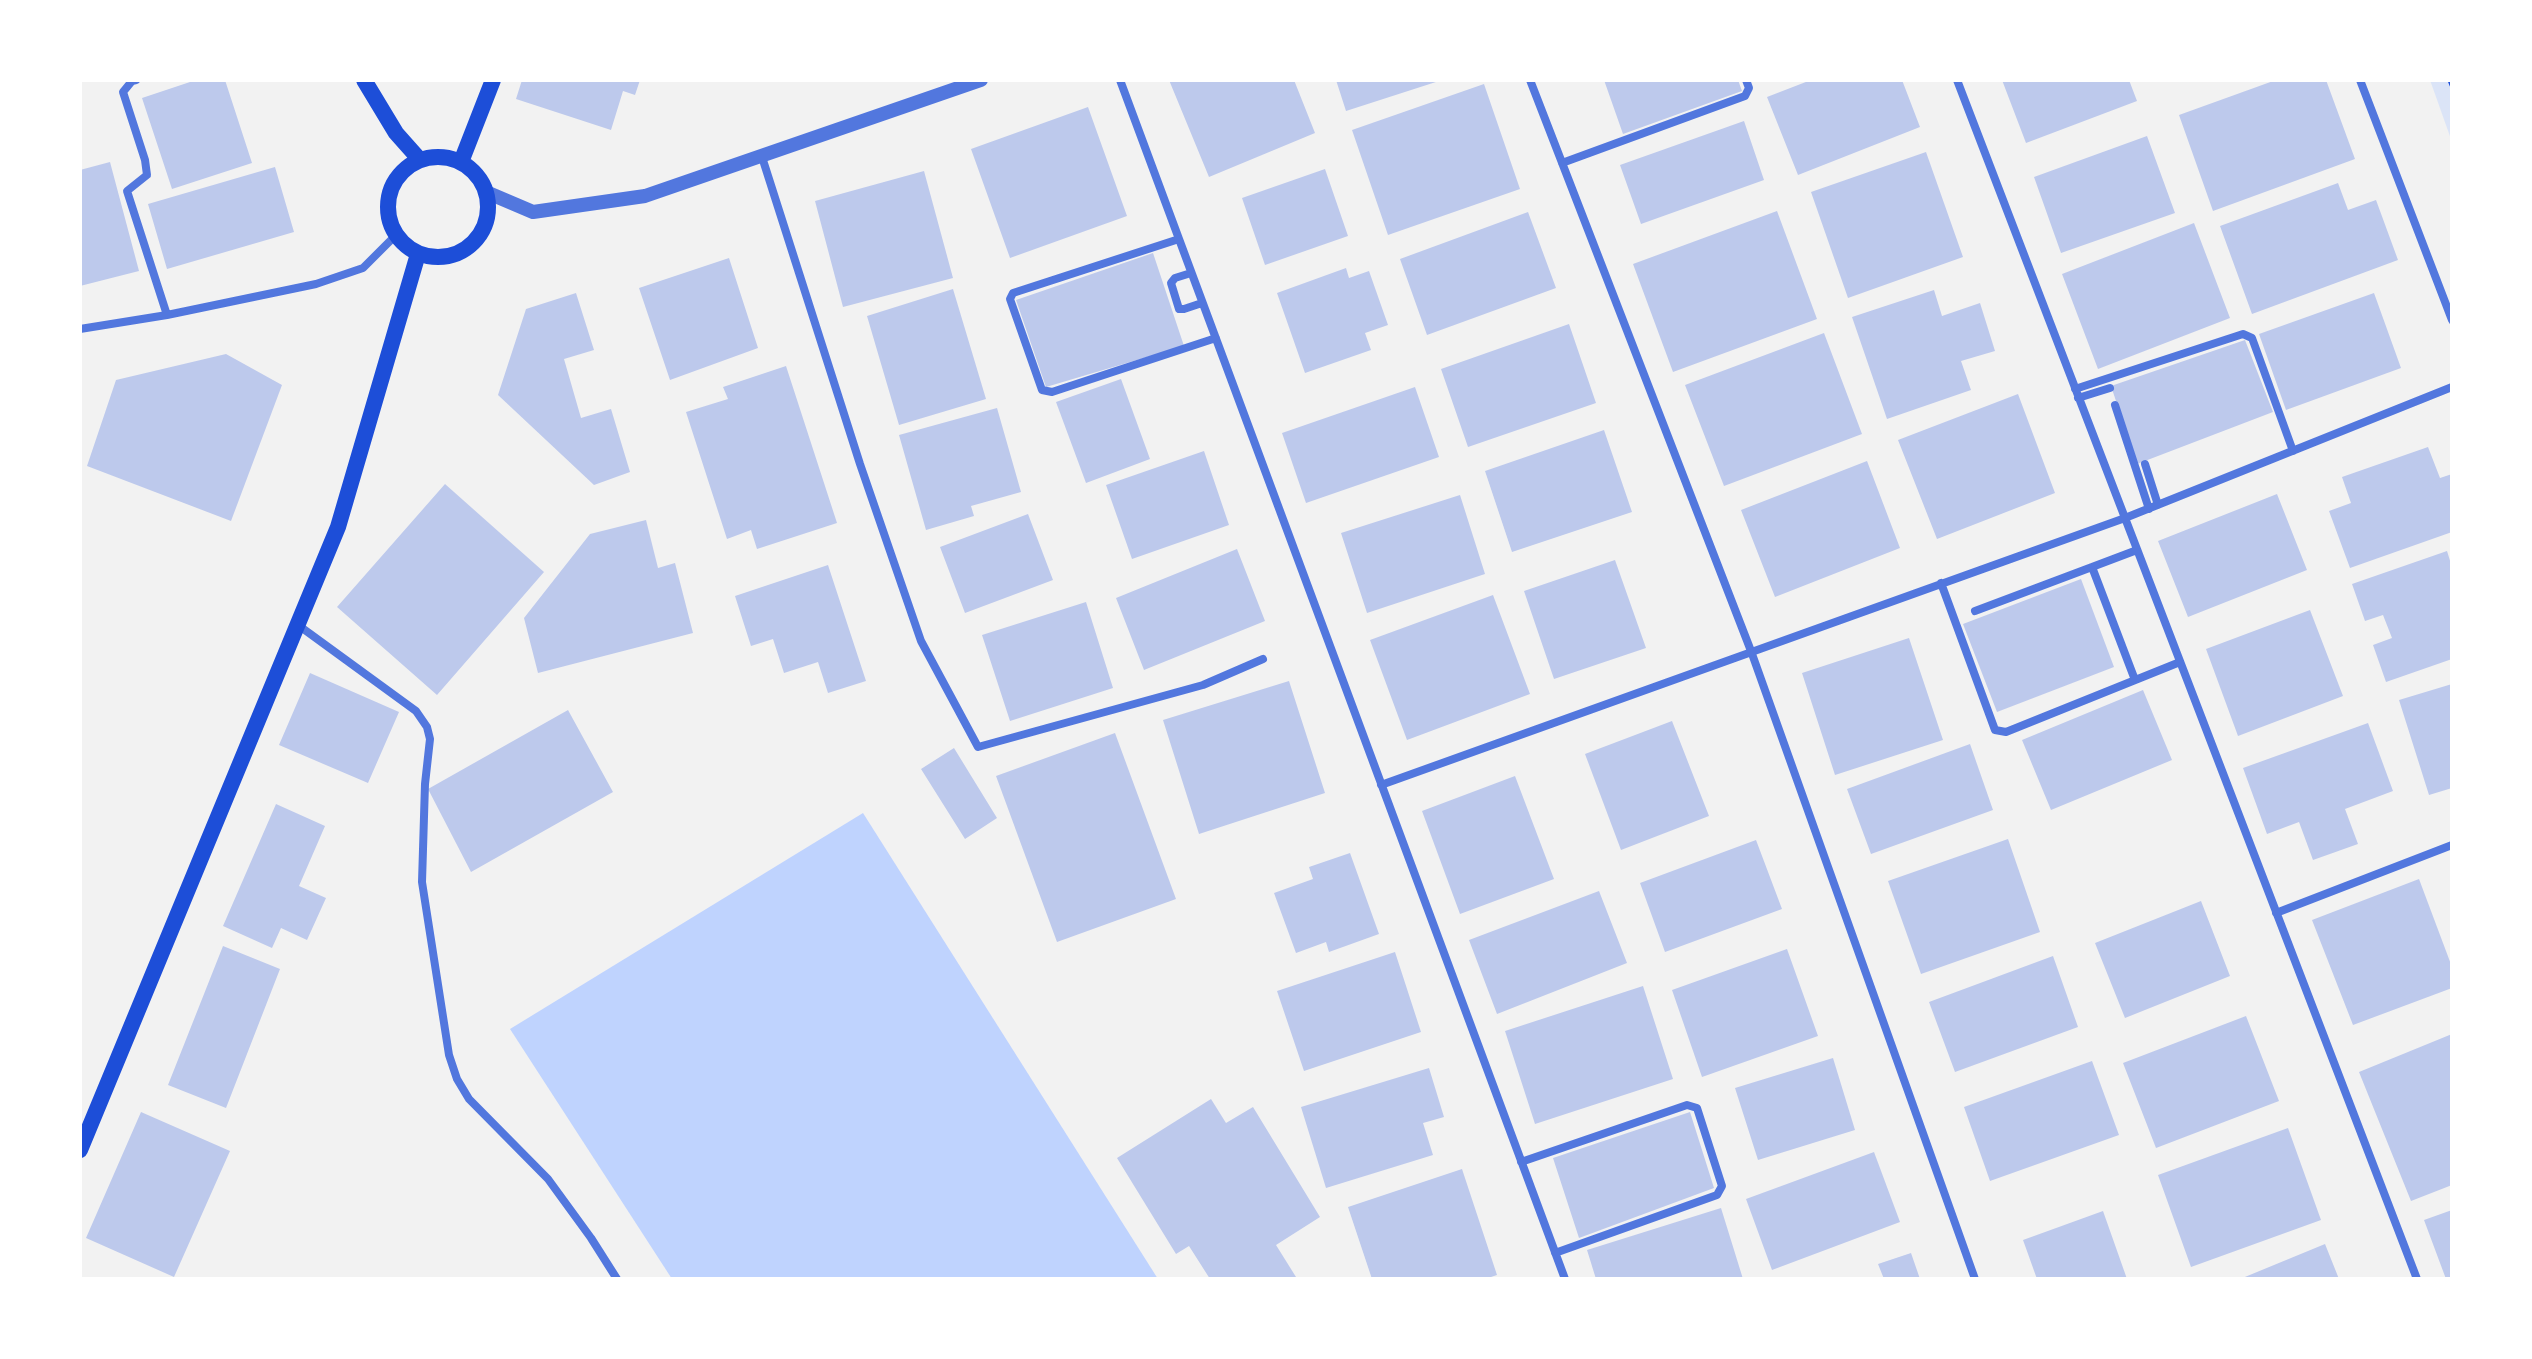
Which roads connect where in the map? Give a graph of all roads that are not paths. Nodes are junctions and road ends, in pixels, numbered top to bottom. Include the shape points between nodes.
1 (136, 80) edge
2 (364, 80) edge
3 (493, 80) edge
4 (981, 80) edge
5 (1120, 80) edge
6 (1530, 80) edge
7 (1746, 80) edge
8 (1957, 80) edge
9 (2360, 80) edge
10 (762, 157) junction
11 (420, 160) junction
12 (461, 162) junction
13 (1562, 163) junction
14 (486, 192) junction
15 (396, 235) junction
16 (1179, 239) junction
17 (418, 254) junction
18 (1191, 273) junction
19 (1202, 303) junction
20 (167, 315) junction
21 (2452, 320) edge
22 (80, 329) edge
23 (1216, 338) junction
24 (2452, 387) edge
25 (2110, 388) dead end
26 (2077, 394) junction
27 (2115, 405) dead end
28 (2293, 451) junction
29 (2145, 464) dead end
30 (2144, 478) junction
31 (2154, 507) junction
32 (2125, 518) junction
33 (2137, 550) junction
34 (2092, 567) junction
35 (1941, 583) junction
36 (1975, 611) dead end
37 (298, 625) junction
38 (1751, 651) junction
39 (1263, 659) dead end
40 (2180, 662) junction
41 (2135, 680) junction
42 (1381, 785) junction
43 (2451, 847) edge
44 (2276, 913) junction
45 (80, 1150) edge
46 (1521, 1162) junction
47 (1555, 1253) junction
48 (617, 1279) edge
49 (1565, 1279) edge
50 (1975, 1279) edge
51 (2417, 1279) edge

1 - 20 street via 123,92 147,175 127,191
2 - 11 main road via 396,133
3 - 12 main road
4 - 10 street
5 - 16 street
6 - 13 street
7 - 13 street via 1745,96
8 - 26 street
9 - 21 street
10 - 14 street via 645,196 533,212
10 - 39 street via 921,641 978,747 1203,685
11 - 12 main road via 434,156
11 - 15 main road via 407,167 390,192 388,207
12 - 14 main road
13 - 38 street
14 - 17 main road via 489,208 478,239 451,256
15 - 17 main road
15 - 20 street via 363,268
16 - 18 street
16 - 23 street via 1013,293 1010,299 1042,390 1052,392
17 - 37 main road via 338,527
18 - 19 street
18 - 19 street via 1171,283 1179,309
19 - 23 street
20 - 22 street
23 - 42 street
24 - 28 street
25 - 26 street
26 - 28 street via 2243,334 2252,338
26 - 32 street
27 - 30 street
28 - 31 street
29 - 30 street
30 - 31 street
31 - 32 street
32 - 33 street
32 - 35 street
33 - 34 street
33 - 40 street
34 - 36 street
34 - 41 street
35 - 38 street
35 - 41 street via 1995,730 2006,732
37 - 45 main road
37 - 48 street via 416,711 427,727 422,882 457,1079 469,1099 548,1179
38 - 42 street
38 - 50 street
40 - 41 street
40 - 44 street
42 - 46 street
43 - 44 street
44 - 51 street
46 - 47 street
46 - 47 street via 1687,1105 1697,1108 1722,1186 1717,1195
47 - 49 street

